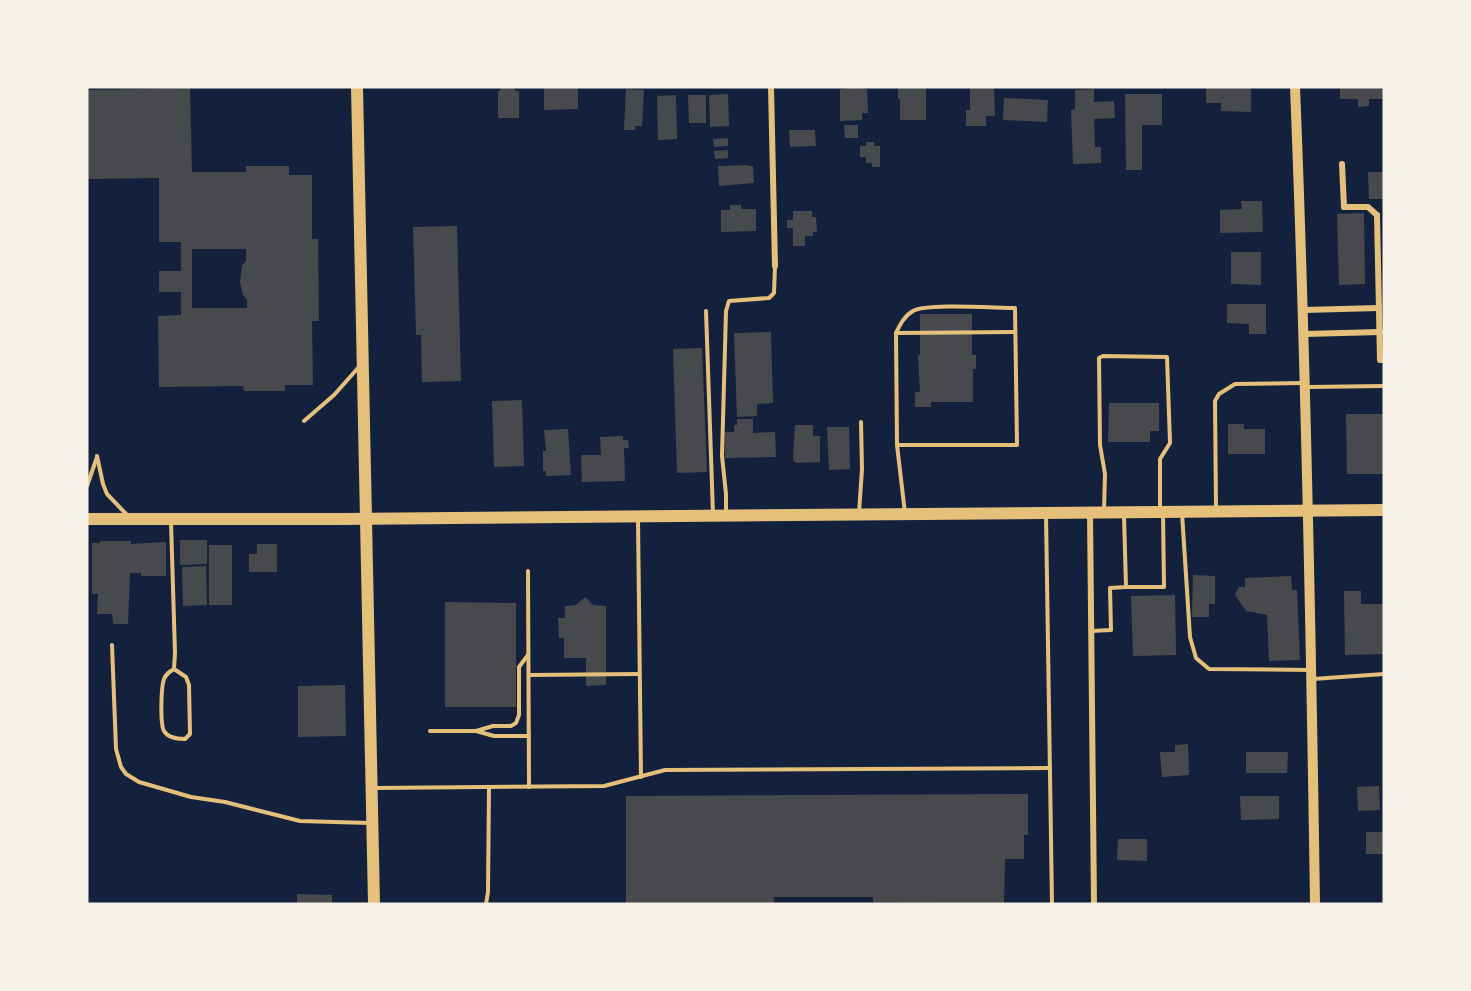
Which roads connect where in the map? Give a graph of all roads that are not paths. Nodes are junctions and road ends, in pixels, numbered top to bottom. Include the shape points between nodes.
1 (357, 87) edge
2 (771, 87) edge
3 (1295, 87) edge
4 (1342, 164) dead end
5 (1380, 215) edge
6 (775, 266) joint
7 (1381, 282) edge
8 (1379, 308) junction
9 (1304, 310) junction
10 (706, 311) dead end
11 (1015, 332) junction
12 (1380, 332) junction
13 (896, 333) junction
14 (1305, 334) junction
15 (1384, 360) edge
16 (363, 363) junction
17 (1306, 385) junction
18 (1384, 386) edge
19 (304, 421) dead end
20 (861, 422) dead end
21 (897, 446) junction
22 (87, 486) edge
23 (1384, 510) edge
24 (1309, 511) junction
25 (1104, 512) junction
26 (1124, 512) junction
27 (1162, 512) junction
28 (1182, 512) junction
29 (1216, 512) junction
30 (1046, 513) junction
31 (1090, 513) junction
32 (859, 514) junction
33 (905, 514) junction
34 (719, 515) junction
35 (638, 516) junction
36 (171, 518) junction
37 (366, 518) junction
38 (87, 519) edge
39 (130, 519) junction
40 (528, 571) dead end
41 (1126, 587) junction
42 (1091, 631) junction
43 (112, 645) dead end
44 (528, 654) junction
45 (174, 669) junction
46 (639, 674) junction
47 (1312, 674) junction
48 (1384, 674) edge
49 (529, 675) junction
50 (430, 731) dead end
51 (476, 731) junction
52 (529, 736) junction
53 (1050, 768) junction
54 (641, 777) junction
55 (489, 787) junction
56 (529, 787) junction
57 (372, 788) junction
58 (373, 823) junction
59 (374, 904) edge
60 (486, 904) edge
61 (1052, 904) edge
62 (1094, 904) edge
63 (1315, 904) edge

1 - 16 main road
2 - 6 street
3 - 9 street
4 - 5 street via 1344,207 1368,207
5 - 7 street
6 - 34 lane via 774,293 769,298 729,301 726,311
7 - 8 street
8 - 9 street
8 - 12 street
9 - 14 street
10 - 34 lane
11 - 13 lane
11 - 13 lane via 1015,308 929,308 914,310
11 - 21 lane via 1017,445
12 - 14 street
12 - 15 street via 1380,360
13 - 21 lane
14 - 17 street
16 - 19 lane
16 - 37 main road
17 - 18 lane
17 - 24 street
17 - 29 lane via 1235,384 1219,394 1215,401
20 - 32 lane
21 - 33 lane
22 - 39 lane via 97,456 107,494
23 - 24 main road
24 - 29 main road
24 - 47 street
25 - 26 main road
25 - 27 lane via 1099,358 1162,355 1167,357 1170,443 1160,459
25 - 31 main road
26 - 27 main road
26 - 41 lane
27 - 28 main road
27 - 41 lane via 1164,586
28 - 29 main road
28 - 47 lane via 1190,637 1196,658 1209,669
30 - 31 main road
30 - 33 main road
30 - 53 lane
31 - 42 street
32 - 33 main road
32 - 34 main road
34 - 35 main road
35 - 37 main road
35 - 46 lane
36 - 37 main road
36 - 39 main road
36 - 45 lane
37 - 57 main road
38 - 39 main road
40 - 44 lane
41 - 42 lane via 1110,588 1111,630
42 - 62 street
43 - 58 lane via 116,749 126,774 139,782 300,821
44 - 49 lane
44 - 51 lane via 519,667 516,723
45 - 45 lane via 164,678 162,725 169,736 185,739 190,734 189,685 186,677
46 - 49 lane
46 - 54 lane
47 - 48 lane
47 - 63 street
49 - 52 lane
50 - 51 lane
51 - 52 lane via 494,736
52 - 56 lane
53 - 54 lane via 665,770
53 - 61 lane
54 - 56 lane via 604,786
55 - 56 lane
55 - 57 lane
55 - 60 lane
57 - 58 main road
58 - 59 main road

